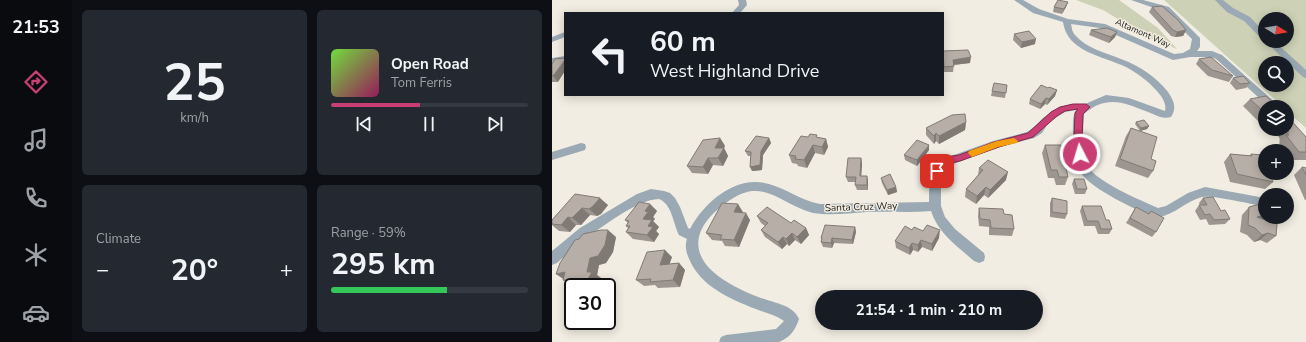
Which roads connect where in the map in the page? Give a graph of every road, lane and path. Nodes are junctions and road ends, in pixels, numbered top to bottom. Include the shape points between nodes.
1 (742, 0) edge
2 (1018, 0) edge
3 (1135, 0) edge
4 (1220, 0) edge
5 (737, 12) edge
6 (1067, 21) junction
7 (1258, 30) edge
8 (564, 34) edge
9 (552, 40) edge
10 (1277, 48) edge
11 (1189, 54) junction
12 (564, 59) edge
13 (552, 61) edge
14 (1306, 75) edge
15 (1267, 100) edge
16 (1086, 107) junction
17 (581, 147) dead end
18 (552, 156) edge
19 (1258, 201) edge
20 (935, 206) junction
21 (693, 236) junction
22 (979, 257) dead end
23 (552, 259) edge
24 (726, 342) edge

1 - 5 street via 744,5
2 - 6 street, Altamont Way via 1036,11
3 - 11 street via 1166,9 1192,34 1197,42
4 - 7 street
6 - 11 street, Altamont Way via 1102,26 1173,57 1184,57
6 - 16 street via 1069,34 1073,38 1099,54 1127,64 1144,74 1165,95 1172,107 1168,114 1162,114 1137,103 1115,98 1106,98
8 - 9 street
10 - 14 street
11 - 15 street, Altamont Way via 1219,56
12 - 13 street
16 - 19 street via 1079,113 1078,138 1081,162 1086,172 1099,183 1157,212 1166,212 1187,198 1205,192
16 - 20 street via 1062,109 1030,135 941,164 935,179
17 - 18 street
20 - 21 street, Santa Cruz Way via 814,208 788,199 770,189 753,186 732,192 715,205 700,220
20 - 22 street via 940,220 951,234
21 - 23 street via 683,231 673,202 661,194 650,194 584,232
21 - 24 street via 694,255 709,276 738,294 792,319 784,333 776,336

